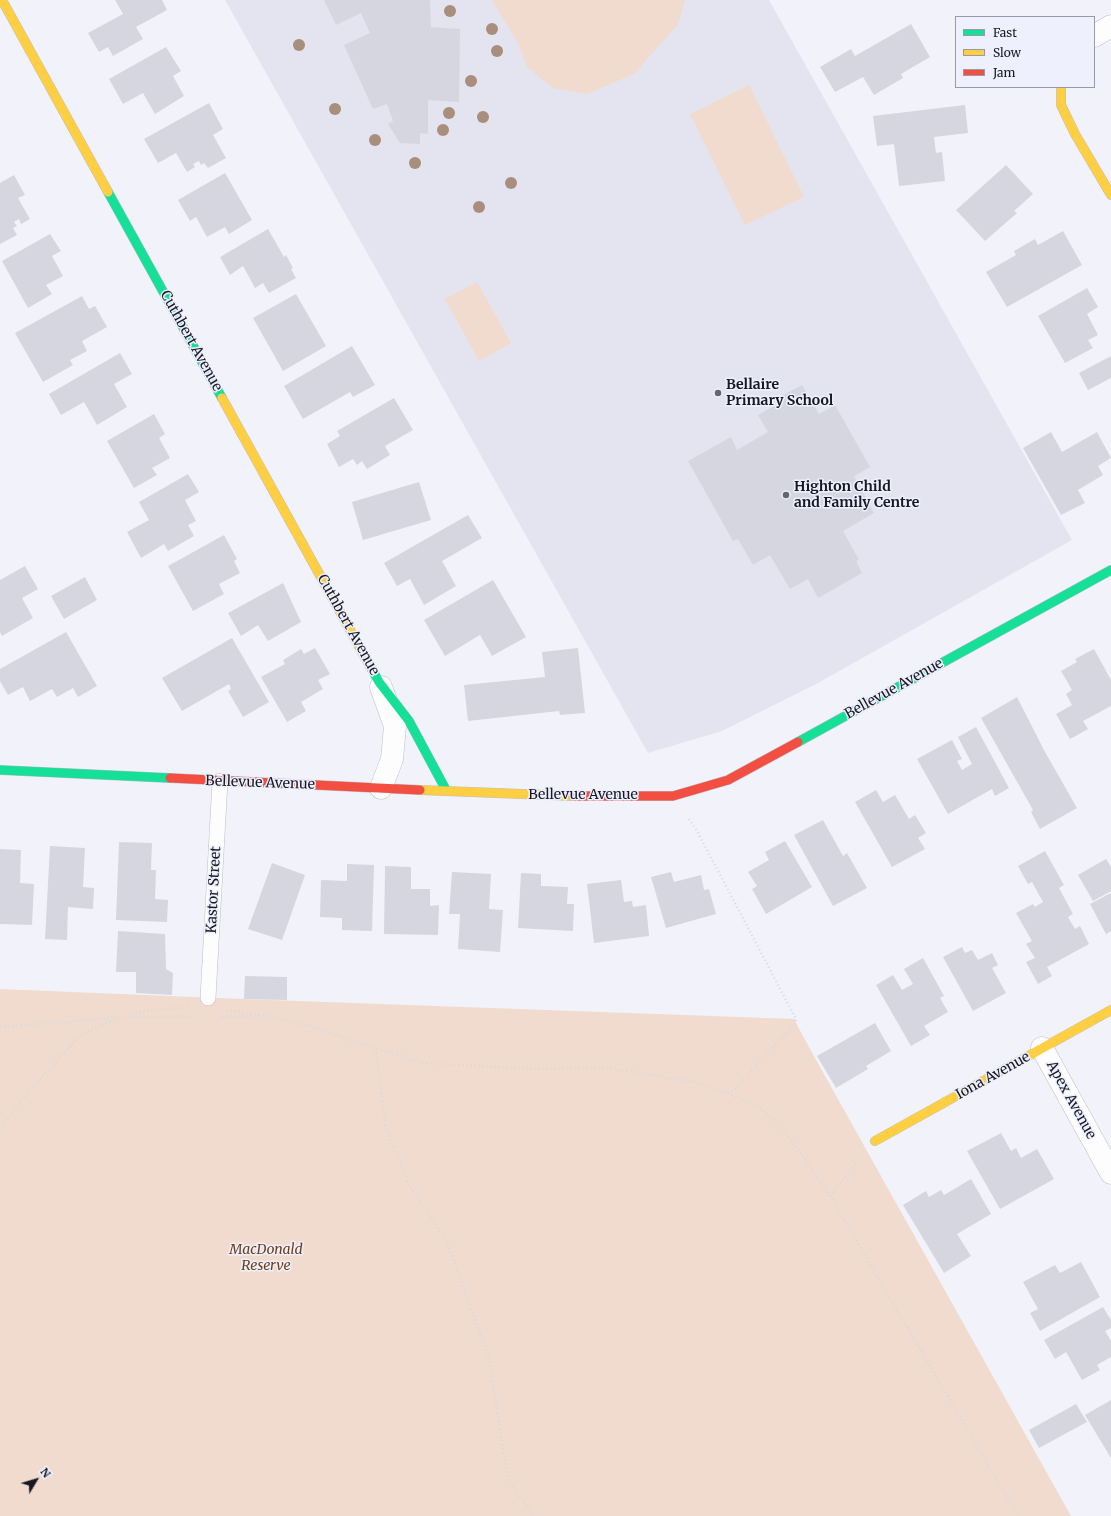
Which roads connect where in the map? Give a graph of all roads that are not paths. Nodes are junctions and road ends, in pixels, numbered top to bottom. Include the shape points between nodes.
1 (2, 0) edge
2 (1111, 26) edge
3 (1095, 35) edge
4 (1061, 88) edge
5 (1111, 195) edge
6 (1111, 570) edge
7 (379, 682) junction
8 (0, 770) edge
9 (220, 781) junction
10 (381, 788) junction
11 (446, 790) junction
12 (208, 998) dead end
13 (1111, 1010) edge
14 (1042, 1048) junction
15 (875, 1141) road end
16 (1111, 1173) edge

1 - 7 street, Cuthbert Avenue
2 - 3 street
4 - 5 street via 1060,105
6 - 11 street, Bellevue Avenue via 728,780 673,796 571,796
7 - 10 street, Cuthbert Avenue via 395,726 392,759
7 - 11 street, Cuthbert Avenue via 409,721
8 - 9 street, Bellevue Avenue
9 - 10 street, Bellevue Avenue
9 - 12 lane, Kastor Street
10 - 11 street, Bellevue Avenue
13 - 14 street, Iona Avenue
14 - 15 street, Iona Avenue
14 - 16 street, Apex Avenue

